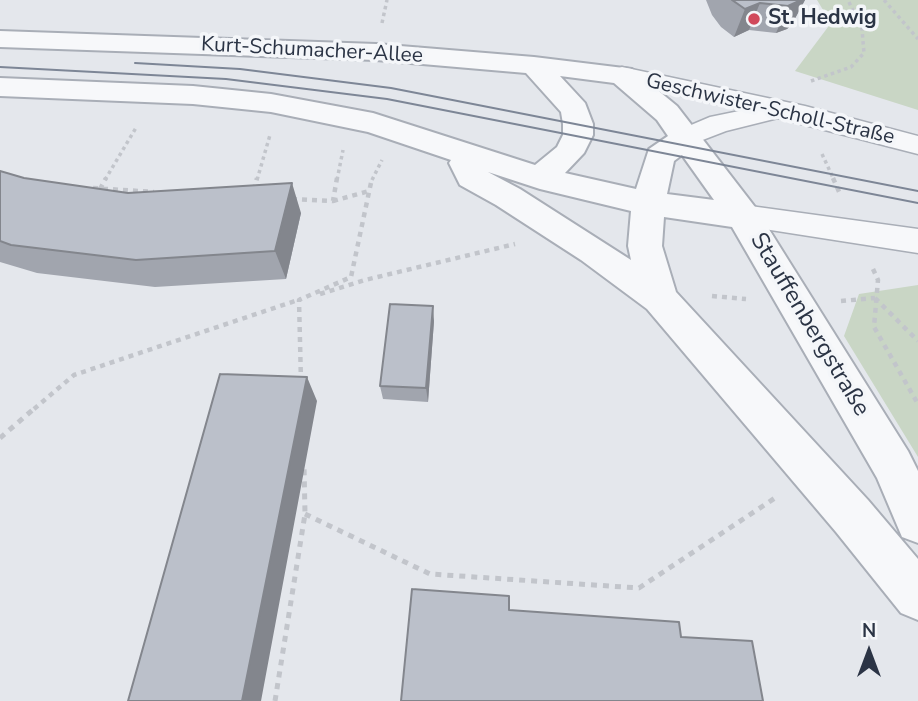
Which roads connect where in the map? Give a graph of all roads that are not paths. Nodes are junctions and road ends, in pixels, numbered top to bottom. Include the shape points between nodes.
1 (0, 39) edge
2 (534, 65) junction
3 (622, 75) junction
4 (0, 87) edge
5 (776, 108) junction
6 (687, 137) junction
7 (918, 145) edge
8 (460, 151) junction
9 (540, 178) junction
10 (648, 203) junction
11 (743, 216) junction
12 (918, 241) edge
13 (659, 294) junction
14 (918, 521) edge
15 (918, 596) edge

1 - 2 street, Kurt-Schumacher-Allee via 376,52
2 - 3 street, Kurt-Schumacher-Allee
2 - 9 street via 575,110 578,124 569,153
3 - 5 street, Geschwister-Scholl-Straße
3 - 6 street, Stauffenbergstraße via 667,113
4 - 8 street via 279,104 349,118
5 - 6 street
5 - 7 street, Geschwister-Scholl-Straße
6 - 10 street via 660,156
6 - 11 street, Stauffenbergstraße
8 - 9 street
8 - 13 street via 471,177
9 - 10 street
10 - 11 street
10 - 13 street via 646,246
11 - 12 street
11 - 14 street, Stauffenbergstraße via 893,465
13 - 15 street

